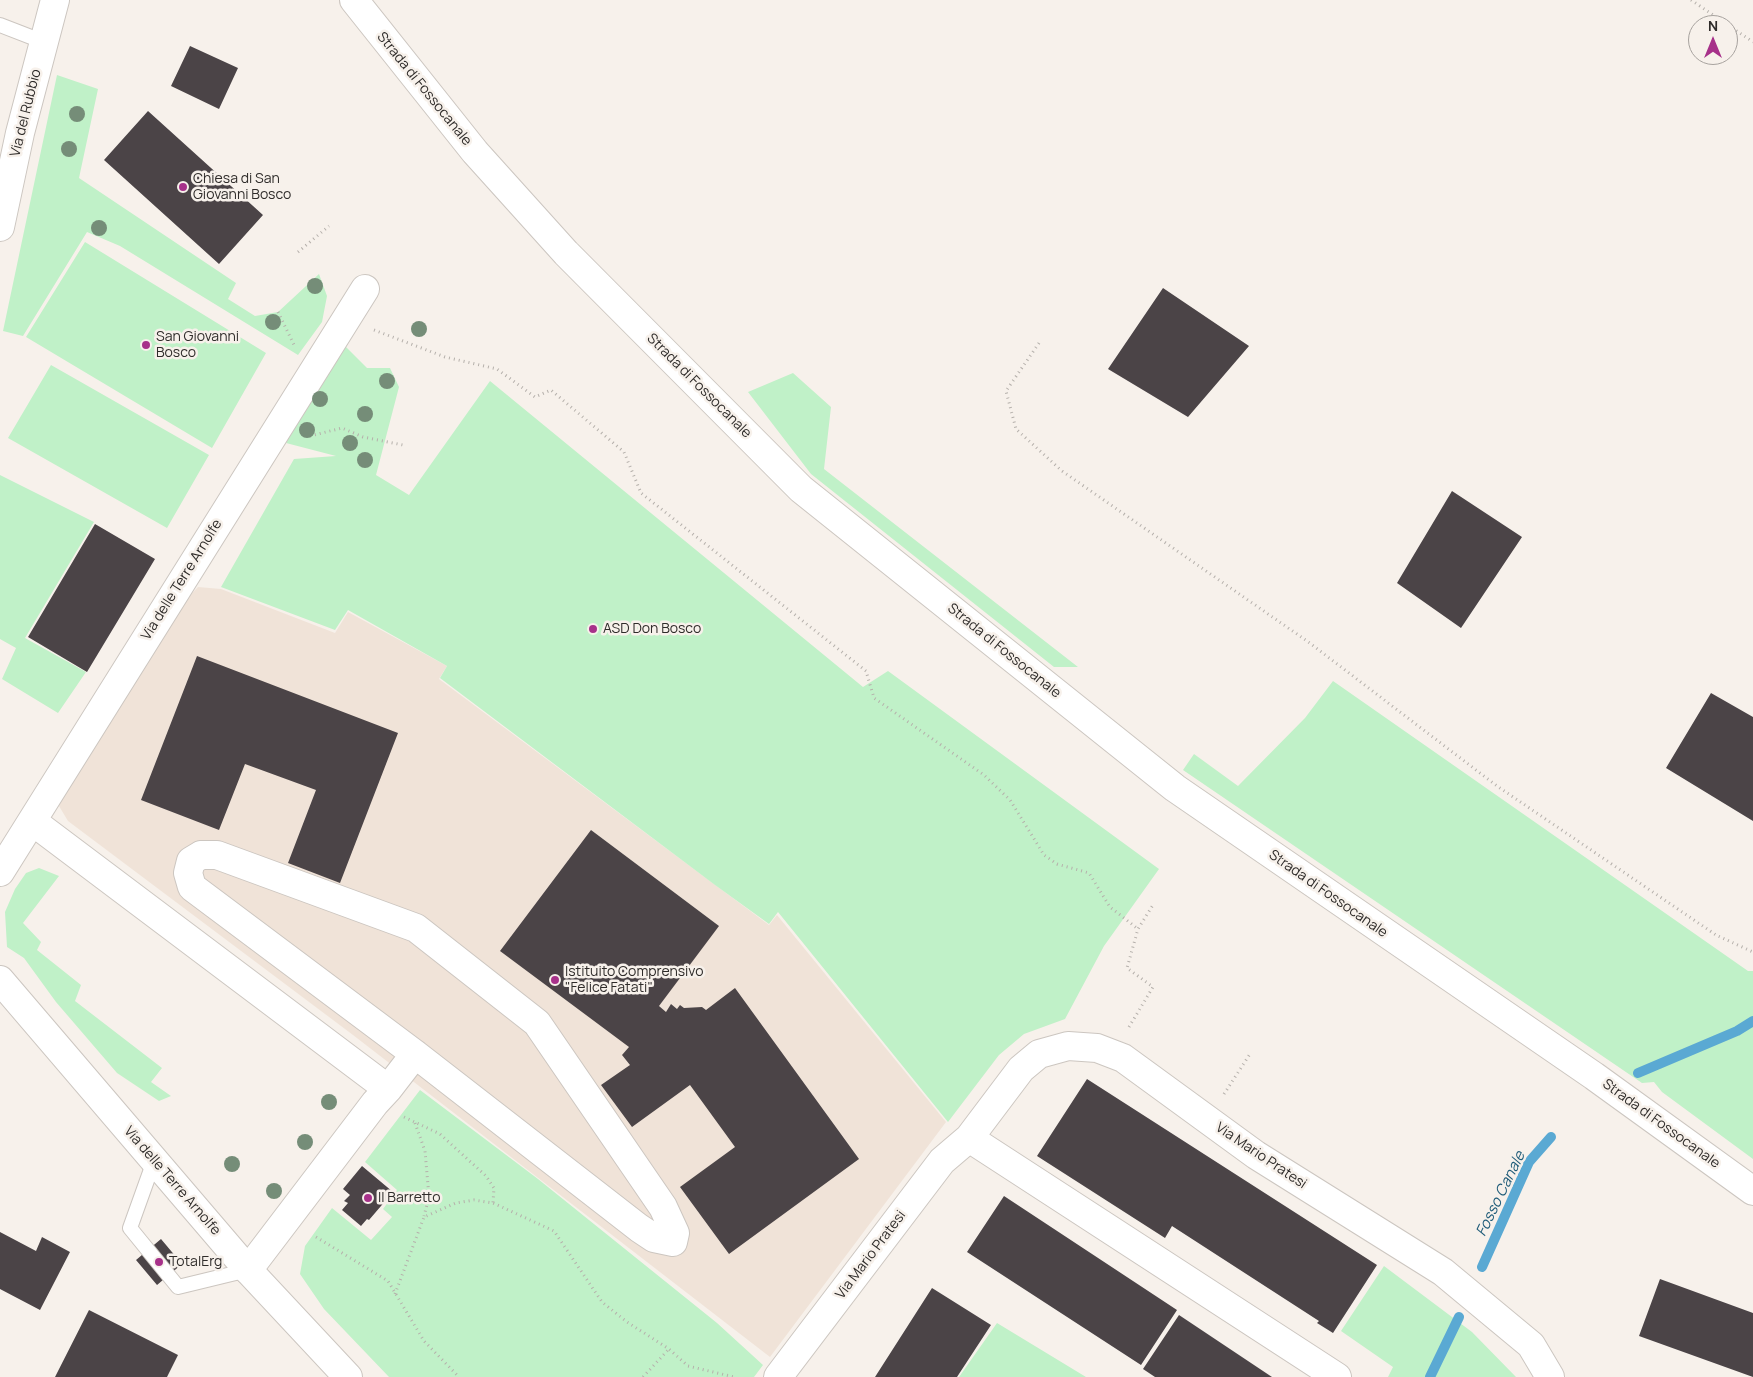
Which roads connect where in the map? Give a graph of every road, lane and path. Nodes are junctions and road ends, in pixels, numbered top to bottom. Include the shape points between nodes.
1 (55, 0) edge
2 (354, 0) edge
3 (1690, 0) edge
4 (1713, 15) edge
5 (0, 25) edge
6 (1738, 32) edge
7 (44, 42) junction
8 (1753, 42) edge
9 (329, 226) dead end
10 (0, 227) edge
11 (298, 252) dead end
12 (365, 289) dead end
13 (346, 319) junction
14 (1039, 343) dead end
15 (273, 436) junction
16 (403, 445) dead end
17 (32, 821) junction
18 (0, 872) edge
19 (1153, 905) dead end
20 (1138, 929) junction
21 (1753, 952) edge
22 (0, 980) edge
23 (1129, 1028) dead end
24 (415, 1054) junction
25 (1250, 1054) dead end
26 (388, 1089) junction
27 (400, 1115) dead end
28 (1208, 1120) junction
29 (415, 1122) junction
30 (969, 1138) junction
31 (154, 1161) junction
32 (1753, 1191) edge
33 (493, 1203) junction
34 (424, 1217) junction
35 (316, 1237) dead end
36 (248, 1270) junction
37 (395, 1294) junction
38 (669, 1349) junction
39 (348, 1377) edge
40 (459, 1377) edge
41 (643, 1377) edge
42 (734, 1377) edge
43 (778, 1377) edge
44 (1337, 1377) edge
45 (1550, 1377) edge

1 - 7 street, Via del Rubbio
2 - 32 street, Strada di Fossocanale via 476,152 566,253 801,488 1174,788 1594,1076
3 - 4 path
5 - 7 lane
6 - 8 path
7 - 10 street, Via del Rubbio
9 - 11 path
12 - 13 street, Via delle Terre Arnolfe
13 - 15 street, Via delle Terre Arnolfe
13 - 20 path via 445,356 497,369 535,397 551,390 624,452 641,493 866,671 874,698 984,775 1010,800 1044,855 1057,864 1090,873 1110,906
14 - 21 path via 1006,391 1016,429 1062,471 1307,641 1498,786 1716,935
15 - 16 path via 317,436 342,428 363,437
15 - 17 street, Via delle Terre Arnolfe
17 - 18 street, Via delle Terre Arnolfe
17 - 26 street
19 - 20 path
20 - 23 path via 1127,968 1153,987
22 - 31 street, Via delle Terre Arnolfe
24 - 24 street via 639,1228 654,1238 673,1242 675,1233 663,1207 530,1017 416,928 217,855 201,855 191,861 188,873 192,887
24 - 26 street
25 - 28 path
26 - 36 street
27 - 29 path
28 - 30 street, Via Mario Pratesi via 1123,1058 1097,1048 1068,1046 1040,1054 1021,1068
28 - 45 street, Via Mario Pratesi via 1256,1155 1443,1272 1531,1345
29 - 33 path via 440,1134 486,1176 494,1188
29 - 34 path via 426,1151 430,1197
30 - 43 street, Via Mario Pratesi via 942,1161
30 - 44 street
31 - 36 street, Via delle Terre Arnolfe
31 - 36 lane via 130,1228 178,1287
33 - 34 path via 474,1200 456,1203
33 - 38 path via 554,1231 602,1302
34 - 37 path
35 - 37 path via 388,1281
36 - 39 street, Via delle Terre Arnolfe
37 - 40 path via 424,1341
38 - 41 path
38 - 42 path via 688,1366

